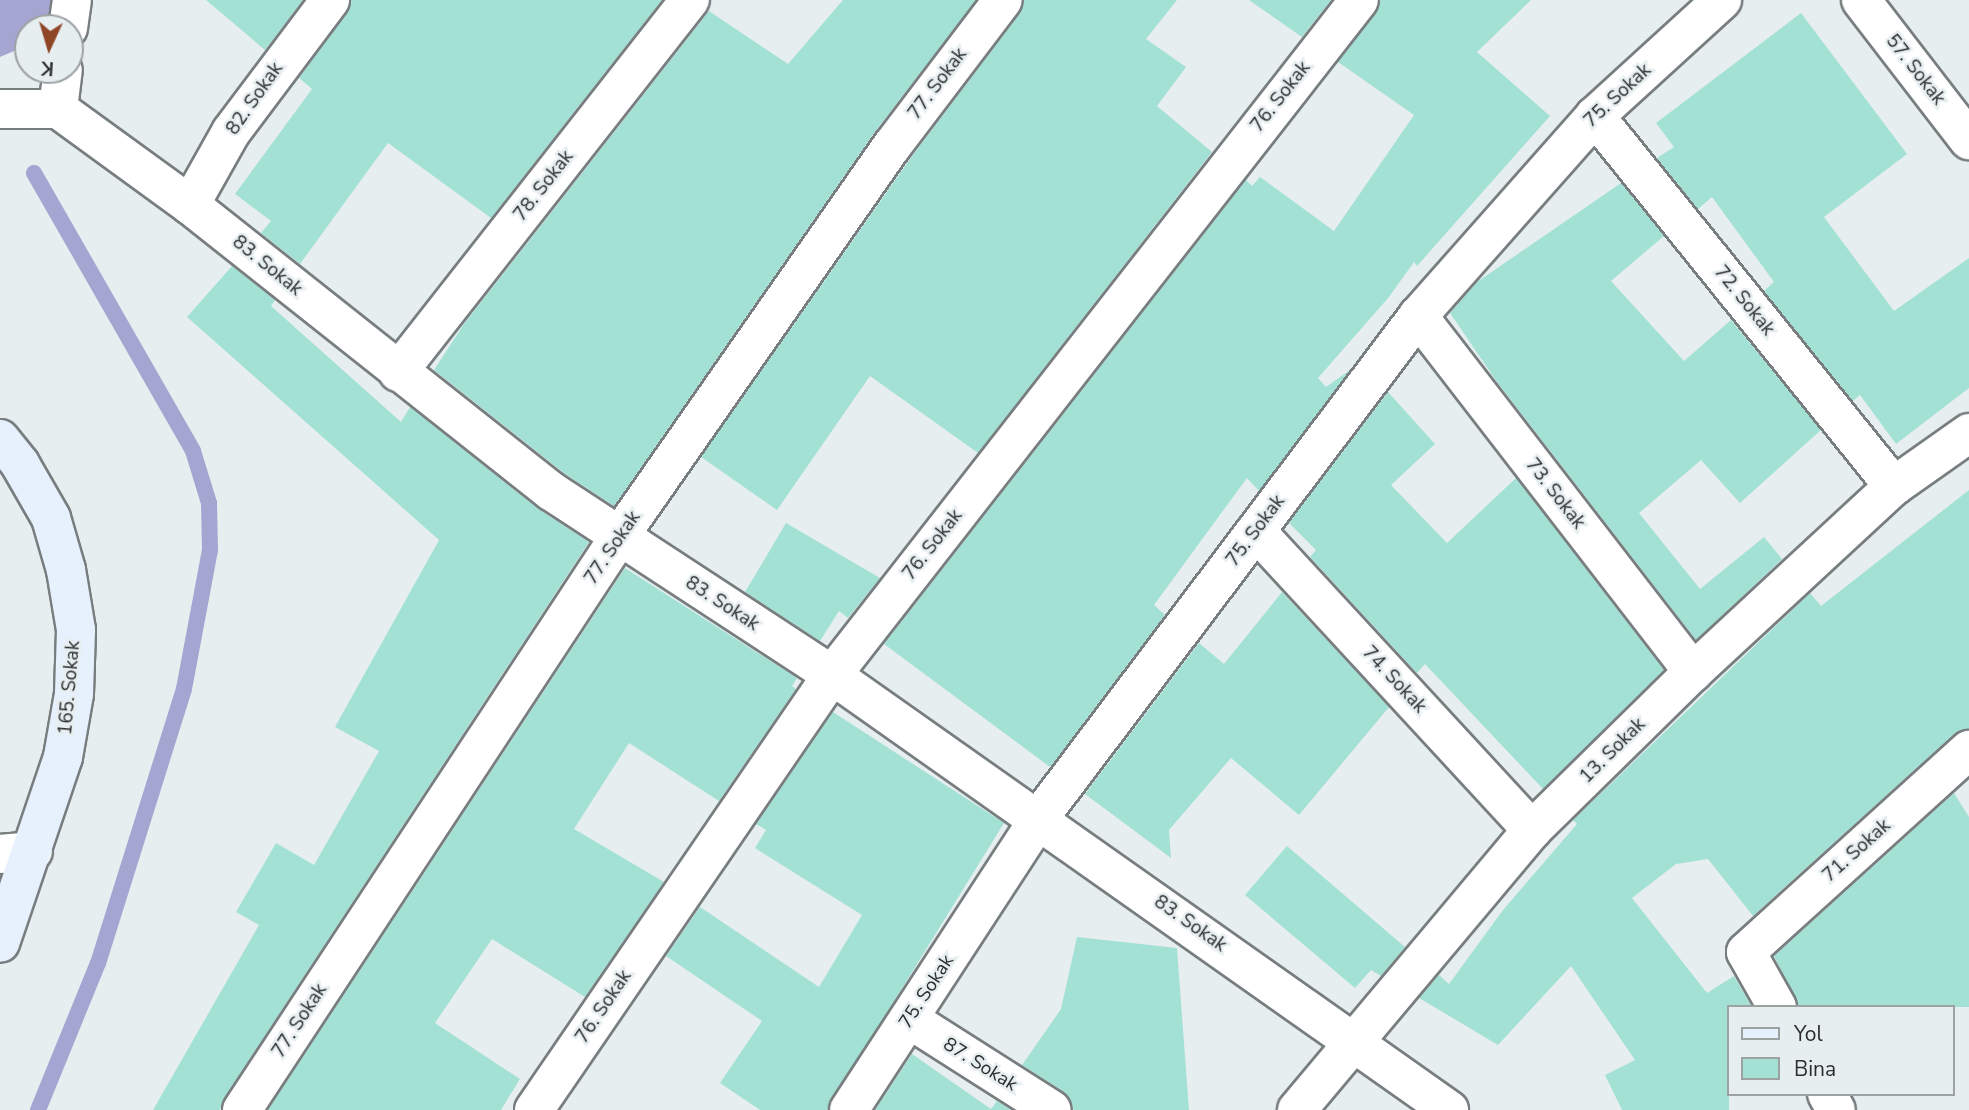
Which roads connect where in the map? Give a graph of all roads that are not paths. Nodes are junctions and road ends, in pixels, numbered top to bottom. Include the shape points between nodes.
1 (330, 0) edge
2 (690, 0) edge
3 (1003, 0) edge
4 (1359, 0) edge
5 (1722, 0) edge
6 (1861, 0) edge
7 (61, 84) edge
8 (0, 109) edge
9 (58, 109) junction
10 (1595, 116) junction
11 (1969, 140) edge
12 (190, 205) junction
13 (1418, 316) junction
14 (398, 372) junction
15 (1969, 433) edge
16 (7, 456) edge
17 (1894, 486) junction
18 (1256, 531) junction
19 (619, 537) junction
20 (1693, 672) junction
21 (832, 675) junction
22 (1968, 753) edge
23 (1040, 818) junction
24 (1532, 830) junction
25 (16, 852) edge
26 (0, 943) edge
27 (1776, 1005) edge
28 (909, 1019) junction
29 (1353, 1038) junction
30 (242, 1110) edge
31 (534, 1110) edge
32 (849, 1110) edge
33 (1052, 1110) edge
34 (1297, 1110) edge
35 (1449, 1110) edge

1 - 12 street, 82. Sokak via 231,132
2 - 14 street, 78. Sokak
3 - 19 street, 77. Sokak via 892,146
4 - 21 street, 76. Sokak
5 - 10 street, 75. Sokak
6 - 11 street, 57. Sokak
7 - 9 street
8 - 9 street
9 - 12 street, 83. Sokak
10 - 13 street, 75. Sokak
10 - 17 street, 72. Sokak
12 - 14 street, 83. Sokak
13 - 18 street, 75. Sokak
13 - 20 street, 73. Sokak
14 - 19 street, 83. Sokak
15 - 17 street, 13. Sokak
16 - 25 main road, 165. Sokak via 51,518 76,630 74,694 63,757
17 - 20 street, 13. Sokak
18 - 23 street, 75. Sokak
18 - 24 street, 74. Sokak
19 - 21 street, 83. Sokak
19 - 30 street, 77. Sokak
20 - 24 street, 13. Sokak
21 - 23 street, 83. Sokak
21 - 31 street, 76. Sokak
22 - 27 street, 71. Sokak via 1746,952
23 - 28 street, 75. Sokak
23 - 29 street, 83. Sokak
24 - 29 street, 13. Sokak
25 - 26 main road, 165. Sokak
28 - 32 street, 75. Sokak
28 - 33 street, 87. Sokak
29 - 34 street, 13. Sokak
29 - 35 street, 83. Sokak

